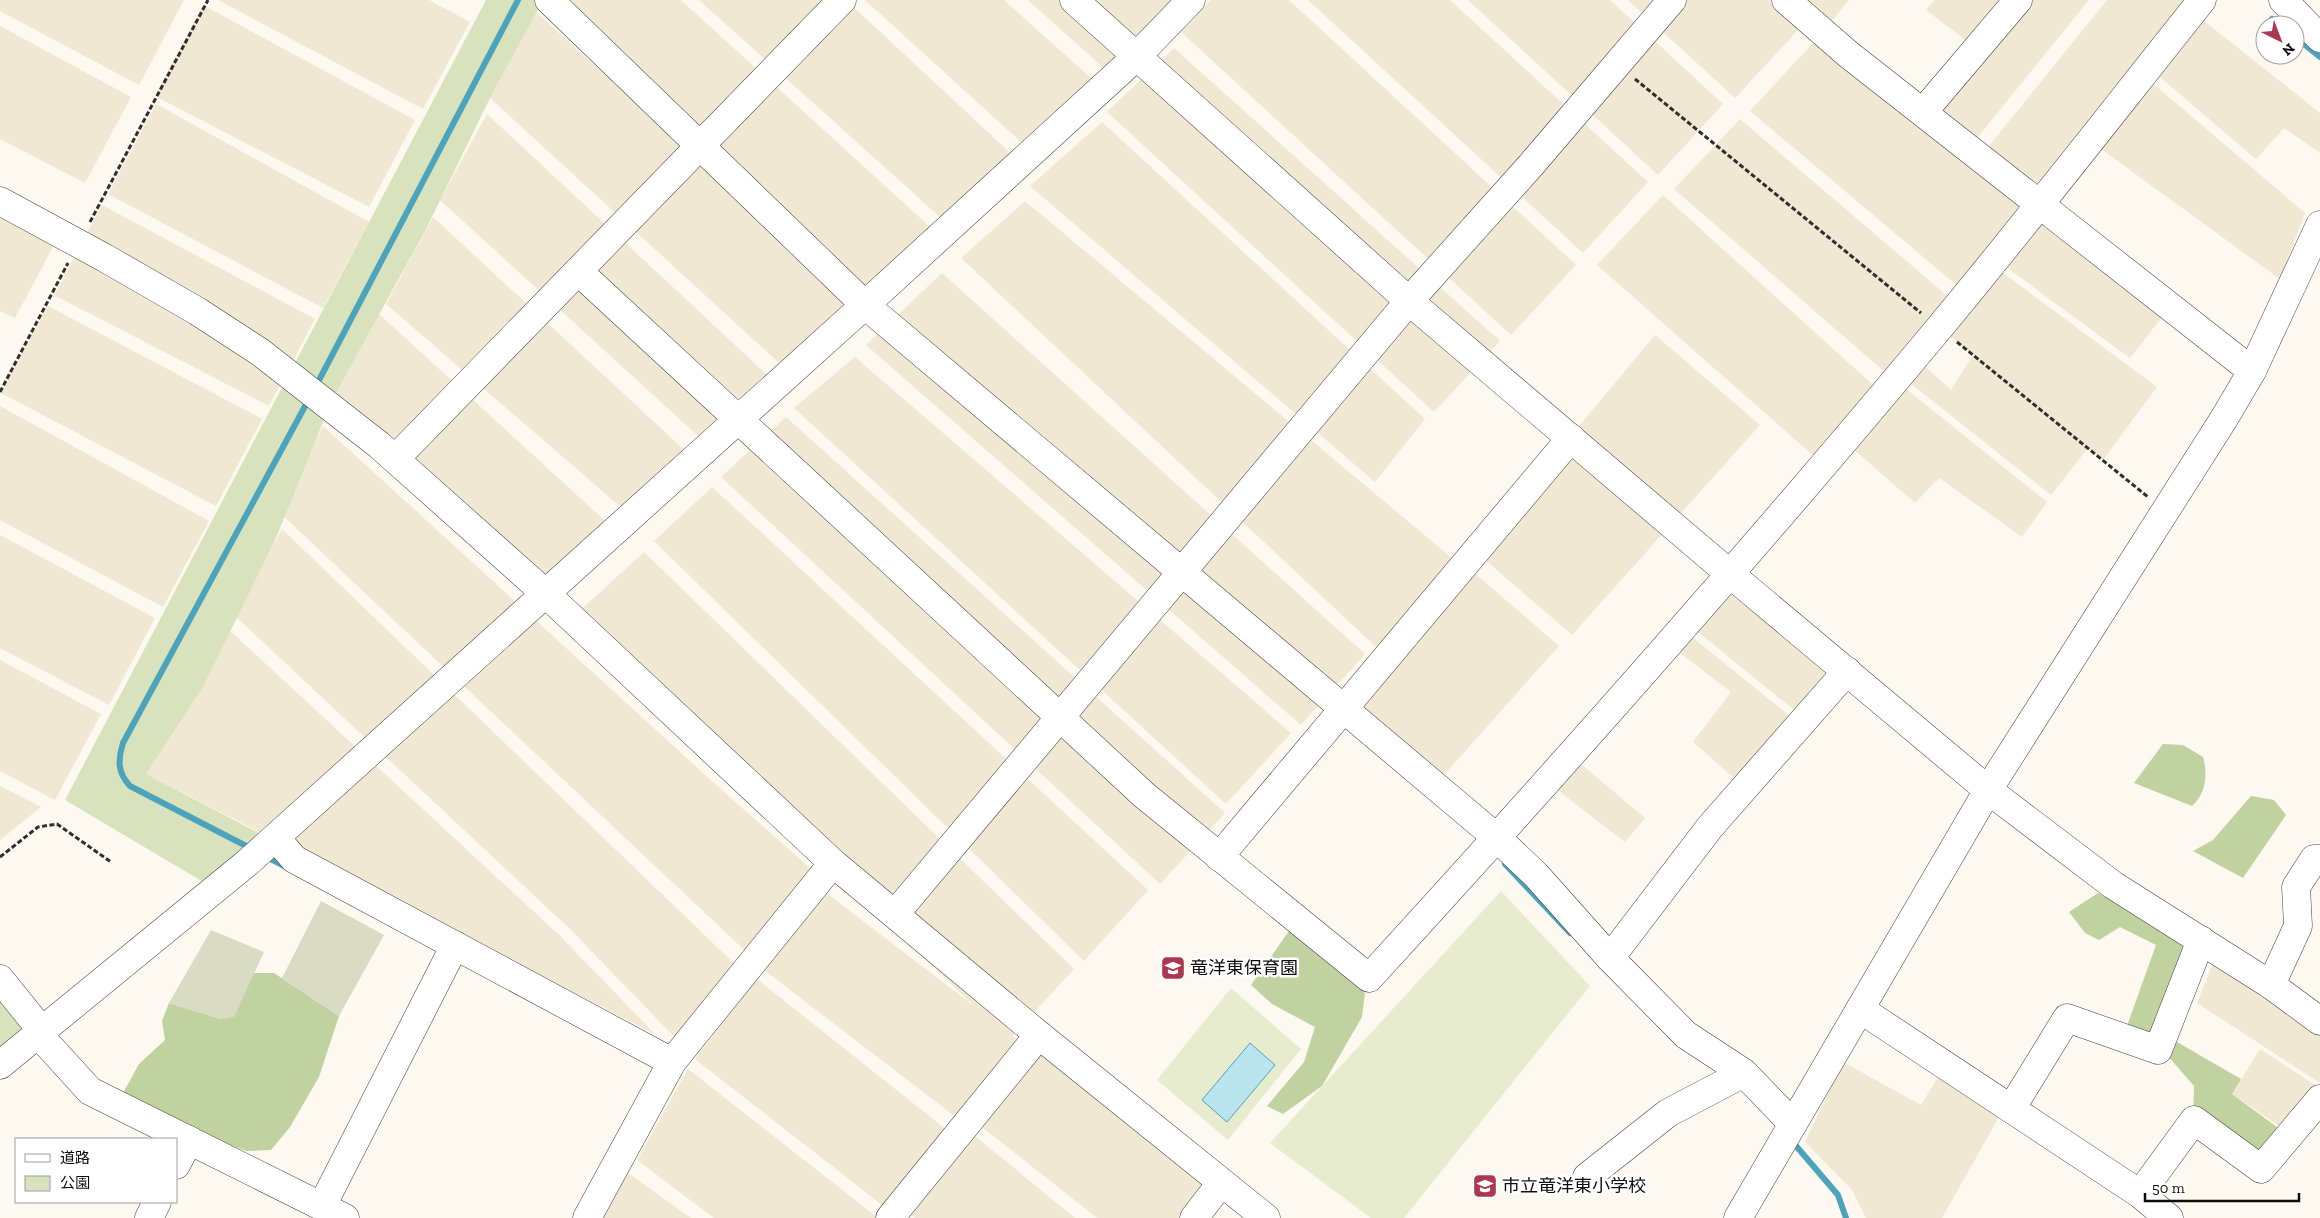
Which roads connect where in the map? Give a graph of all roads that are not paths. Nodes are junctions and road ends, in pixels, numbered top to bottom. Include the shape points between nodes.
1 (549, 0) edge
2 (842, 0) edge
3 (1074, 0) edge
4 (1191, 0) edge
5 (1672, 0) edge
6 (1786, 0) edge
7 (2018, 0) edge
8 (2202, 0) edge
9 (2283, 0) edge
10 (2320, 38) edge
11 (1136, 57) junction
12 (1923, 112) junction
13 (700, 146) junction
14 (0, 201) edge
15 (2040, 204) junction
16 (2320, 225) edge
17 (578, 271) junction
18 (1410, 301) junction
19 (865, 305) junction
20 (2252, 371) junction
21 (739, 420) junction
22 (1570, 438) junction
23 (395, 460) junction
24 (1181, 574) junction
25 (1730, 574) junction
26 (545, 593) junction
27 (1847, 671) junction
28 (1342, 709) junction
29 (1059, 717) junction
30 (1988, 790) junction
31 (276, 838) junction
32 (1497, 838) junction
33 (1219, 857) junction
34 (2320, 858) edge
35 (833, 863) junction
36 (895, 914) junction
37 (2201, 940) junction
38 (454, 945) junction
39 (1610, 958) junction
40 (0, 979) edge
41 (2271, 985) junction
42 (1860, 1009) junction
43 (2320, 1021) edge
44 (40, 1032) junction
45 (1039, 1035) junction
46 (672, 1062) junction
47 (0, 1065) edge
48 (1744, 1073) junction
49 (2320, 1099) edge
50 (2011, 1109) junction
51 (1793, 1124) junction
52 (189, 1140) junction
53 (178, 1161) edge
54 (1587, 1177) dead end
55 (1221, 1183) junction
56 (2140, 1194) junction
57 (156, 1203) edge
58 (333, 1212) edge
59 (149, 1218) edge
60 (587, 1218) edge
61 (890, 1218) edge
62 (1194, 1218) edge
63 (1266, 1218) edge
64 (1738, 1218) edge
65 (2169, 1218) edge

1 - 13 street
2 - 13 street
3 - 11 street
4 - 11 street
5 - 18 street
6 - 12 street via 1848,54
7 - 12 street
8 - 15 street
9 - 10 street
11 - 18 street
11 - 19 street
12 - 15 street
13 - 17 street
13 - 19 street
14 - 23 street via 197,311 260,352
15 - 20 street
15 - 25 street
16 - 20 street
17 - 21 street
17 - 23 street
18 - 22 street
18 - 24 street
19 - 21 street
19 - 24 street
20 - 30 street
21 - 26 street
21 - 29 street
22 - 25 street
22 - 28 street
23 - 26 street
24 - 28 street
24 - 29 street
25 - 27 street
25 - 32 street
26 - 31 street
26 - 35 street
27 - 30 street
27 - 39 street via 1710,827
28 - 32 street
28 - 33 street
29 - 33 street via 1144,795
29 - 36 street
30 - 37 street via 2113,885
30 - 42 street
31 - 38 street via 294,859
31 - 44 street
32 - 33 street via 1369,978
32 - 39 street via 1536,875
34 - 41 street via 2314,859 2296,887 2298,926
35 - 36 street
35 - 46 street
36 - 45 street
37 - 41 street
37 - 50 street via 2158,1050 2067,1018
38 - 46 street
38 - 58 street
39 - 48 street via 1686,1036
40 - 44 street
41 - 43 street
42 - 50 street
42 - 51 street
44 - 47 street
44 - 52 street via 90,1091
45 - 55 street
45 - 61 street
46 - 60 street
48 - 51 street
48 - 54 street via 1668,1113
49 - 56 street via 2261,1169 2194,1120
50 - 56 street
51 - 64 street
52 - 53 street
52 - 58 street
55 - 62 street
55 - 63 street
56 - 65 street
57 - 59 street

